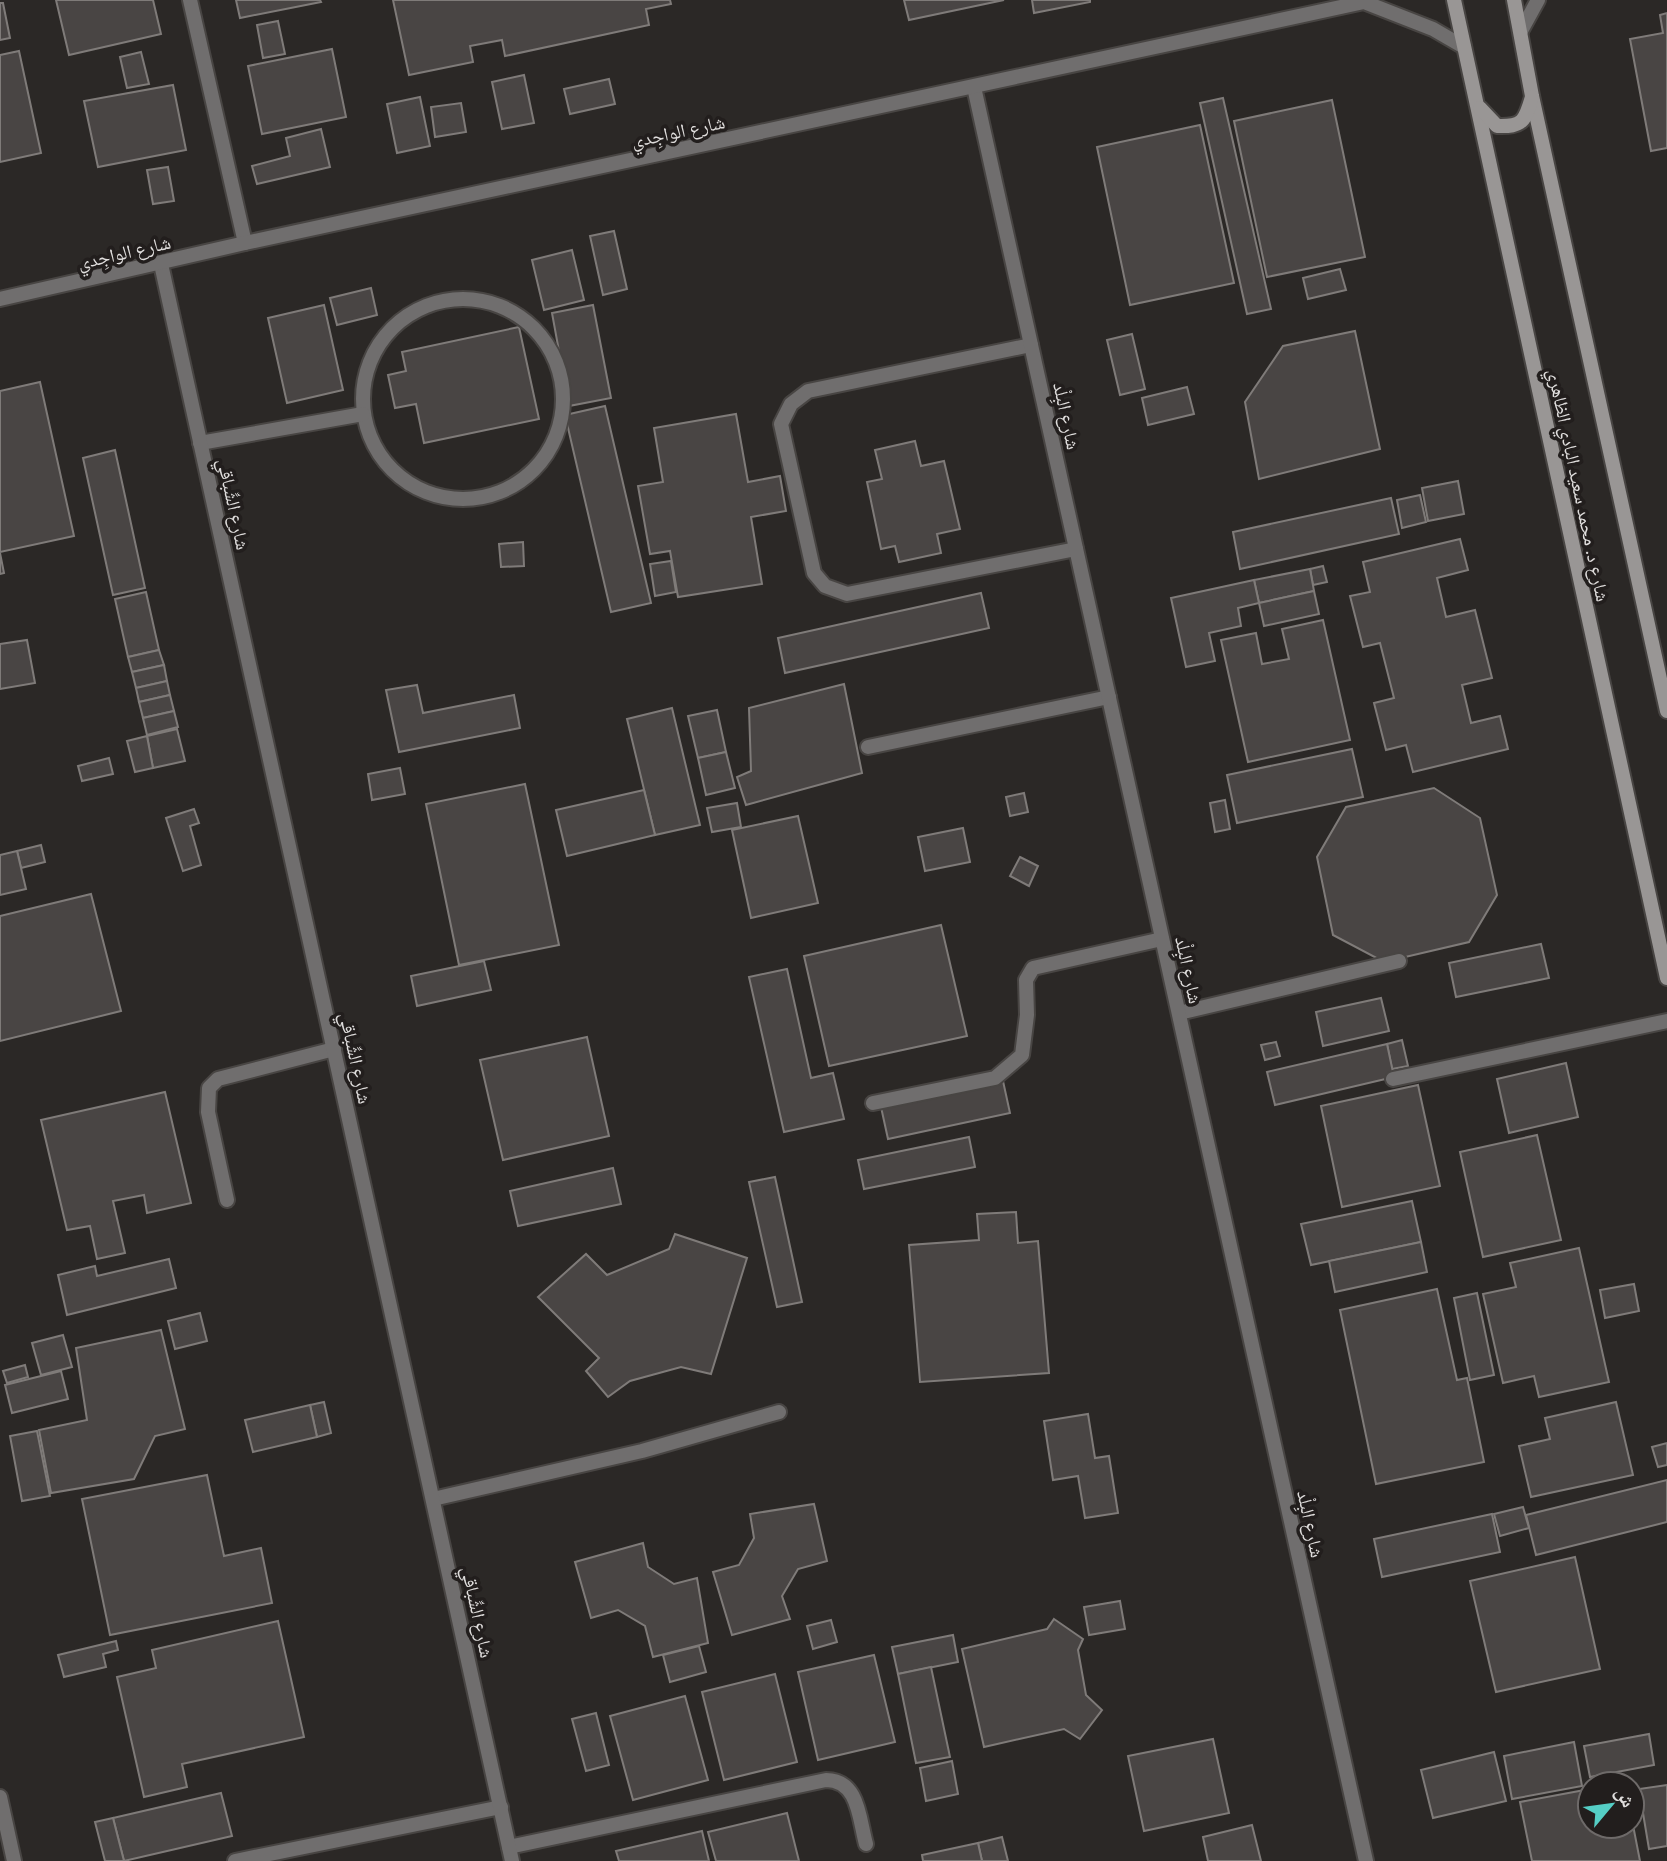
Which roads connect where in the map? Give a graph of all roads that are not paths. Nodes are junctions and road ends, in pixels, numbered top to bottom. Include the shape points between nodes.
1 (190, 0) edge
2 (1454, 0) edge
3 (1514, 0) edge
4 (1538, 0) edge
5 (1365, 1) edge
6 (1521, 31) junction
7 (1464, 47) junction
8 (974, 87) junction
9 (1532, 96) junction
10 (1477, 104) junction
11 (244, 243) junction
12 (161, 264) junction
13 (0, 299) edge
14 (1031, 345) junction
15 (363, 414) junction
16 (200, 443) junction
17 (1076, 549) junction
18 (1109, 697) junction
19 (1667, 710) edge
20 (868, 747) dead end
21 (1162, 939) junction
22 (1399, 961) dead end
23 (1667, 978) edge
24 (1179, 1013) junction
25 (1667, 1021) edge
26 (334, 1049) junction
27 (1393, 1079) dead end
28 (873, 1103) dead end
29 (227, 1200) dead end
30 (779, 1412) dead end
31 (433, 1499) junction
32 (0, 1797) edge
33 (501, 1807) junction
34 (866, 1844) dead end
35 (510, 1854) edge
36 (14, 1861) edge
37 (234, 1861) edge
38 (1366, 1861) edge

1 - 11 street
2 - 7 street, شارع د. محمد سعيد البادي الظاهري
3 - 6 street, شارع د. محمد سعيد البادي الظاهري
4 - 6 street
5 - 7 street, شارع الواجِدي
5 - 8 street, شارع الواجِدي
6 - 9 street, شارع د. محمد سعيد البادي الظاهري
7 - 10 street, شارع د. محمد سعيد البادي الظاهري
8 - 11 street, شارع الواجِدي
8 - 14 street, شارع البِلْد
9 - 10 street via 1520,124 1511,126 1497,126
9 - 19 street, شارع د. محمد سعيد البادي الظاهري
10 - 23 street, شارع د. محمد سعيد البادي الظاهري
11 - 12 street, شارع الواجِدي
12 - 13 street, شارع الواجِدي
12 - 16 street, شارع الشِّباقي
14 - 17 street, شارع البِلْد
14 - 17 street via 808,391 790,404 781,424 814,573 825,586 846,594
15 - 15 street via 366,366 393,324 435,300 484,298 528,319 557,359 565,407 550,454 514,488 467,501 419,491 381,460
15 - 16 street
16 - 26 street, شارع الشِّباقي
17 - 18 street, شارع البِلْد
18 - 20 street
18 - 21 street, شارع البِلْد
21 - 24 street, شارع البِلْد
21 - 28 street via 1033,968 1027,980 1022,1055 995,1078
22 - 24 street
24 - 38 street, شارع البِلْد
25 - 27 street
26 - 29 street via 218,1079 208,1088 208,1112
26 - 31 street, شارع الشِّباقي
30 - 31 street via 642,1451
31 - 33 street, شارع الشِّباقي
32 - 36 street
33 - 35 street, شارع الشِّباقي
33 - 37 street
34 - 35 street via 853,1794 842,1782 826,1780

